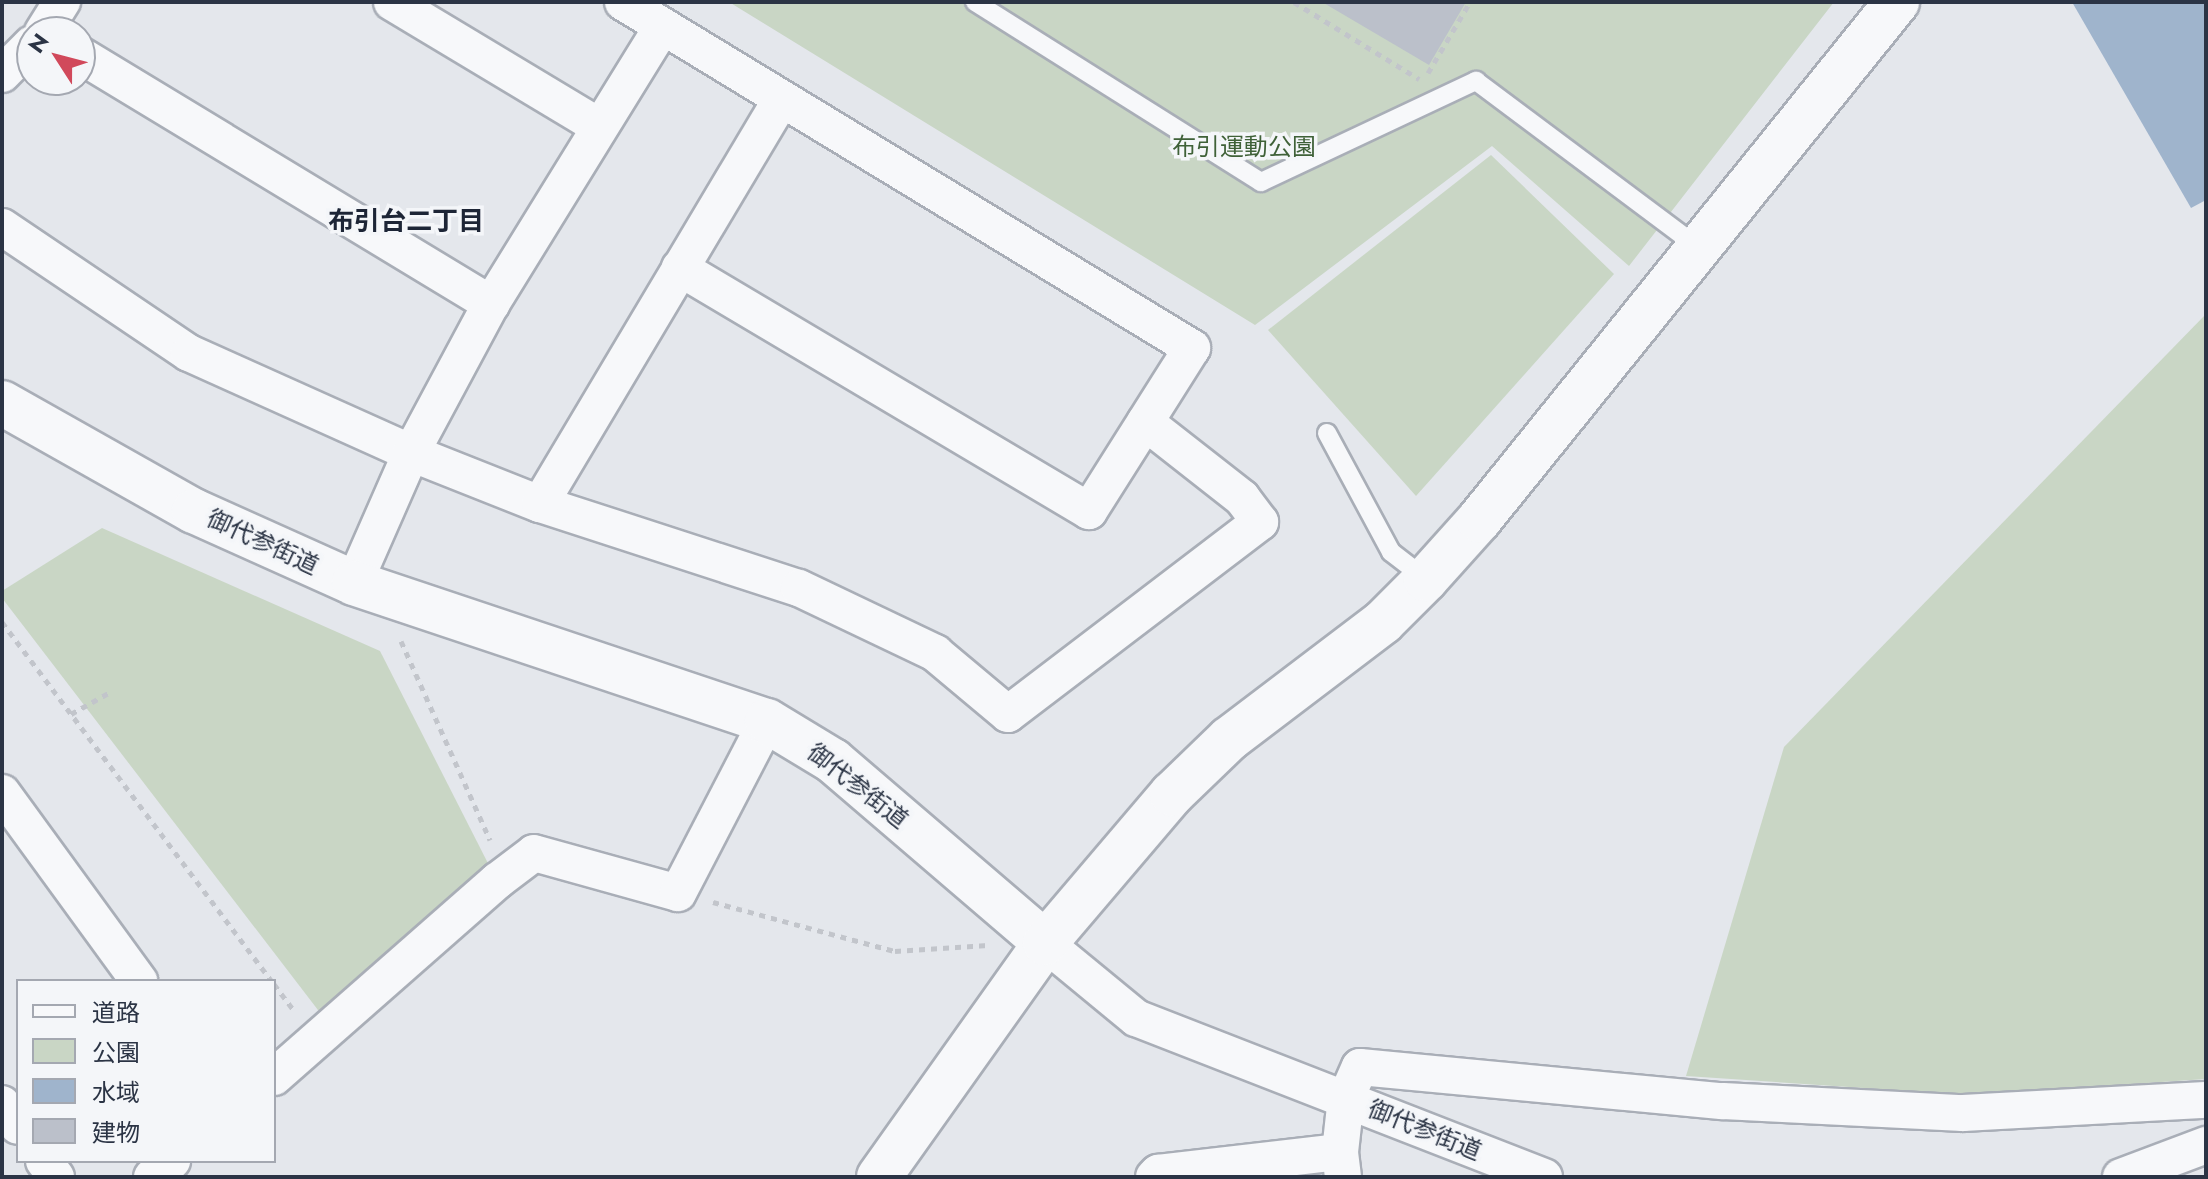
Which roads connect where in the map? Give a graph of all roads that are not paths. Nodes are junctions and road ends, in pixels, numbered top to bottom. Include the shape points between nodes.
1 (392, 2) edge
2 (623, 2) edge
3 (975, 2) edge
4 (1897, 2) edge
5 (662, 27) junction
6 (96, 65) edge
7 (781, 99) junction
8 (598, 126) junction
9 (2, 227) edge
10 (1699, 248) junction
11 (680, 268) junction
12 (491, 304) junction
13 (2, 403) edge
14 (1145, 422) junction
15 (1327, 433) dead end
16 (411, 453) junction
17 (540, 504) junction
18 (1426, 579) junction
19 (354, 583) junction
20 (767, 721) junction
21 (2, 793) edge
22 (1045, 943) junction
23 (138, 979) edge
24 (276, 1075) edge
25 (1346, 1098) junction
26 (2206, 1100) edge
27 (2, 1104) edge
28 (16, 1123) edge
29 (2206, 1145) edge
30 (170, 1163) edge
31 (1341, 1165) edge
32 (152, 1177) edge
33 (879, 1177) edge
34 (1154, 1177) edge
35 (1544, 1177) edge
36 (2121, 1177) edge

1 - 8 street
2 - 5 street
3 - 10 lane via 1261,182 1476,81
4 - 10 street
5 - 7 street
5 - 8 street
6 - 12 street
7 - 11 street
7 - 14 street via 1192,348
8 - 12 street
9 - 16 street via 189,353
10 - 18 street
11 - 14 street via 1089,511
11 - 17 street
12 - 16 street
13 - 19 street, 御代参街道 via 194,511
14 - 17 street via 1242,498 1260,522 1008,714 935,653 799,588
15 - 18 lane via 1391,552
16 - 17 street
16 - 19 street
18 - 22 street via 1383,622 1229,739 1172,794
19 - 20 street, 御代参街道
20 - 22 street, 御代参街道 via 833,761
20 - 24 street via 678,893 534,853
21 - 23 street
22 - 25 street, 御代参街道 via 1136,1018
22 - 33 street
25 - 26 street via 1360,1067 1723,1101 1963,1113
25 - 31 street
25 - 35 street, 御代参街道
27 - 28 street
29 - 36 street
30 - 32 street
31 - 34 street

